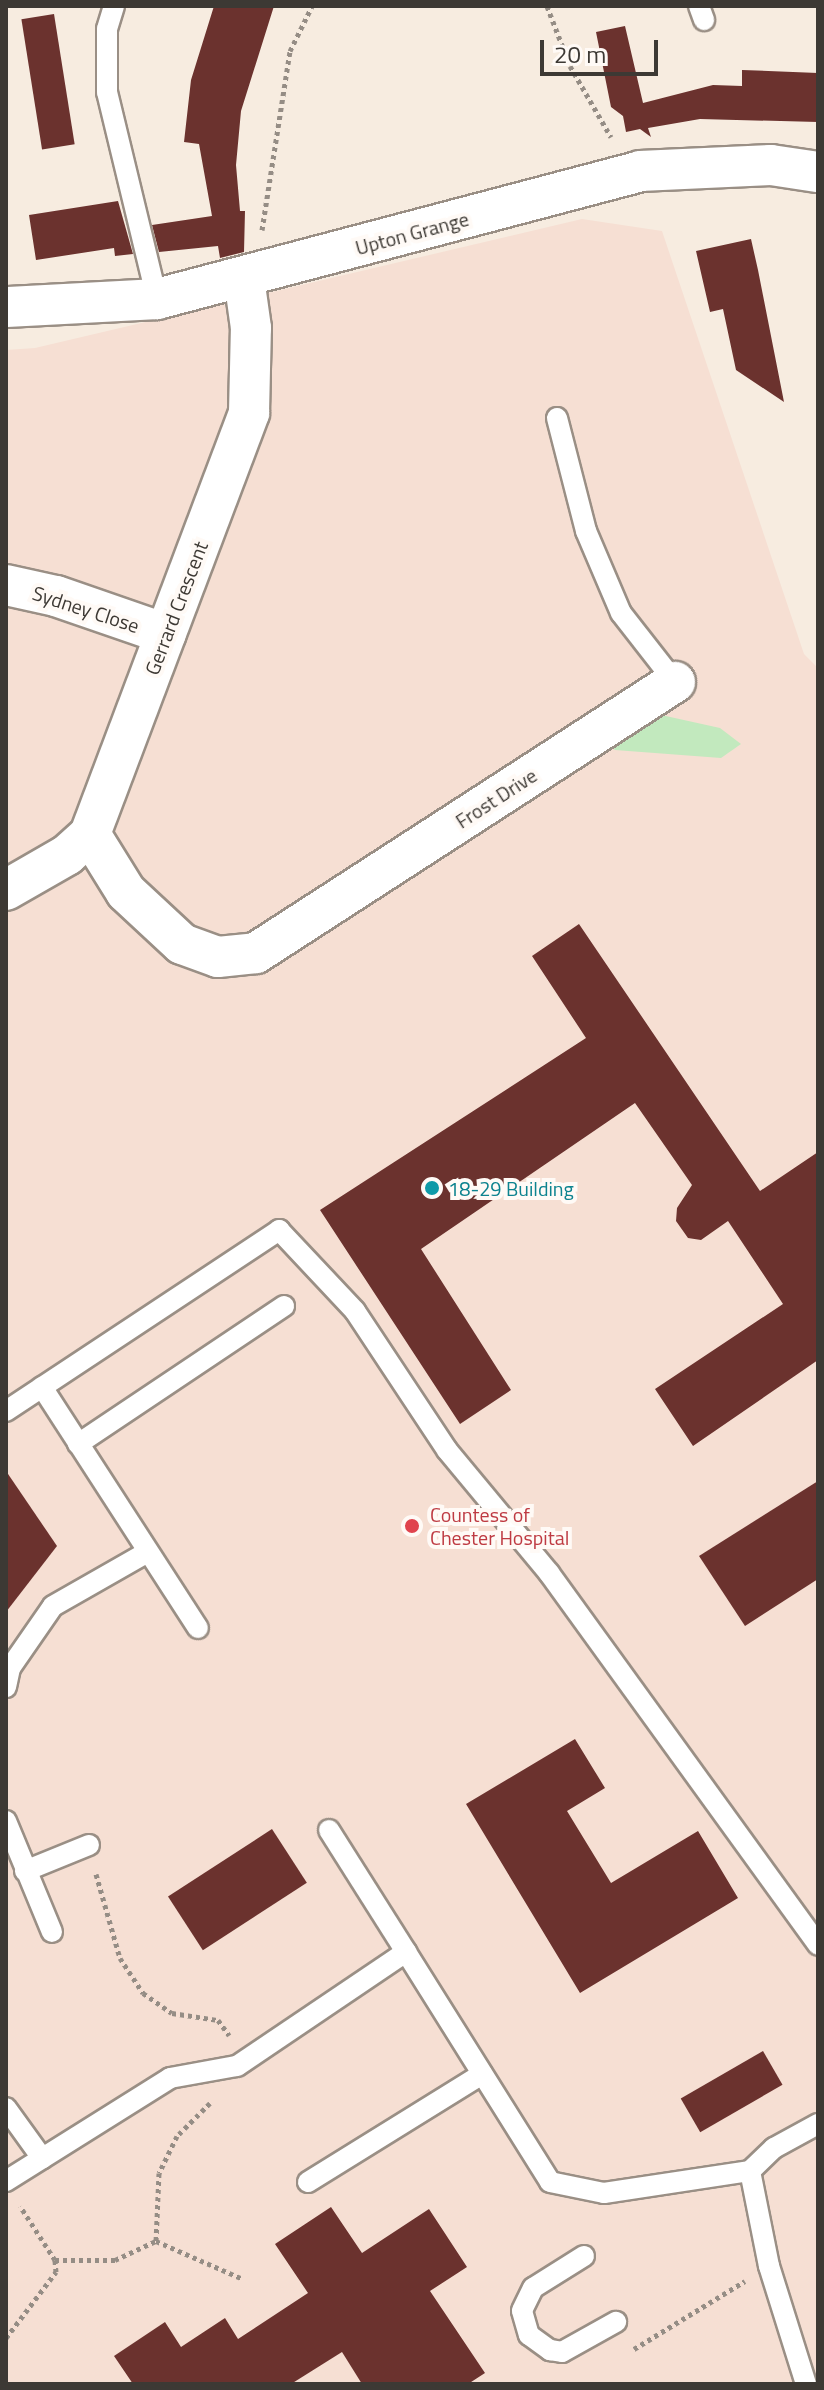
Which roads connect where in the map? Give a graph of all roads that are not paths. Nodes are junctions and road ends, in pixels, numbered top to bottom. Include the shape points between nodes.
1 (114, 6) edge
2 (818, 172) edge
3 (250, 277) junction
4 (157, 299) junction
5 (6, 307) edge
6 (557, 418) dead end
7 (6, 585) edge
8 (166, 634) junction
9 (675, 682) joint
10 (90, 834) junction
11 (6, 890) edge
12 (284, 1306) dead end
13 (42, 1387) junction
14 (6, 1411) edge
15 (78, 1444) junction
16 (146, 1553) junction
17 (198, 1628) dead end
18 (6, 1687) edge
19 (6, 1821) edge
20 (329, 1830) dead end
21 (89, 1845) dead end
22 (25, 1871) junction
23 (52, 1932) dead end
24 (818, 1945) edge
25 (406, 1952) junction
26 (482, 2074) junction
27 (6, 2108) edge
28 (818, 2124) edge
29 (42, 2158) junction
30 (750, 2171) junction
31 (308, 2182) dead end
32 (10, 2190) edge
33 (584, 2256) dead end
34 (616, 2322) dead end
35 (806, 2384) edge

1 - 4 lane via 107,29 107,92
2 - 3 street, Upton Grange via 771,165 640,171
3 - 4 street, Upton Grange
3 - 8 street, Gerrard Crescent via 249,413
4 - 5 street, Upton Grange
6 - 9 lane, Frost Drive via 586,531 621,613
7 - 8 street, Sydney Close via 56,596
8 - 10 street, Gerrard Crescent
9 - 10 street, Frost Drive via 256,953 218,957 182,944 126,892
10 - 11 street, Gerrard Crescent via 67,855
12 - 15 lane
13 - 14 lane
13 - 15 lane
13 - 24 lane via 279,1230 355,1311 447,1450 549,1573
15 - 16 lane
16 - 17 lane
16 - 18 lane via 53,1606 10,1668
19 - 22 lane
20 - 25 lane
21 - 22 lane
22 - 23 lane
25 - 26 lane
25 - 29 lane via 237,2066 170,2078
26 - 30 lane via 550,2182 604,2193
26 - 31 lane
27 - 29 lane
28 - 30 lane via 774,2148
29 - 32 lane
30 - 35 lane via 769,2266
33 - 34 lane via 533,2288 522,2311 529,2335 562,2352

